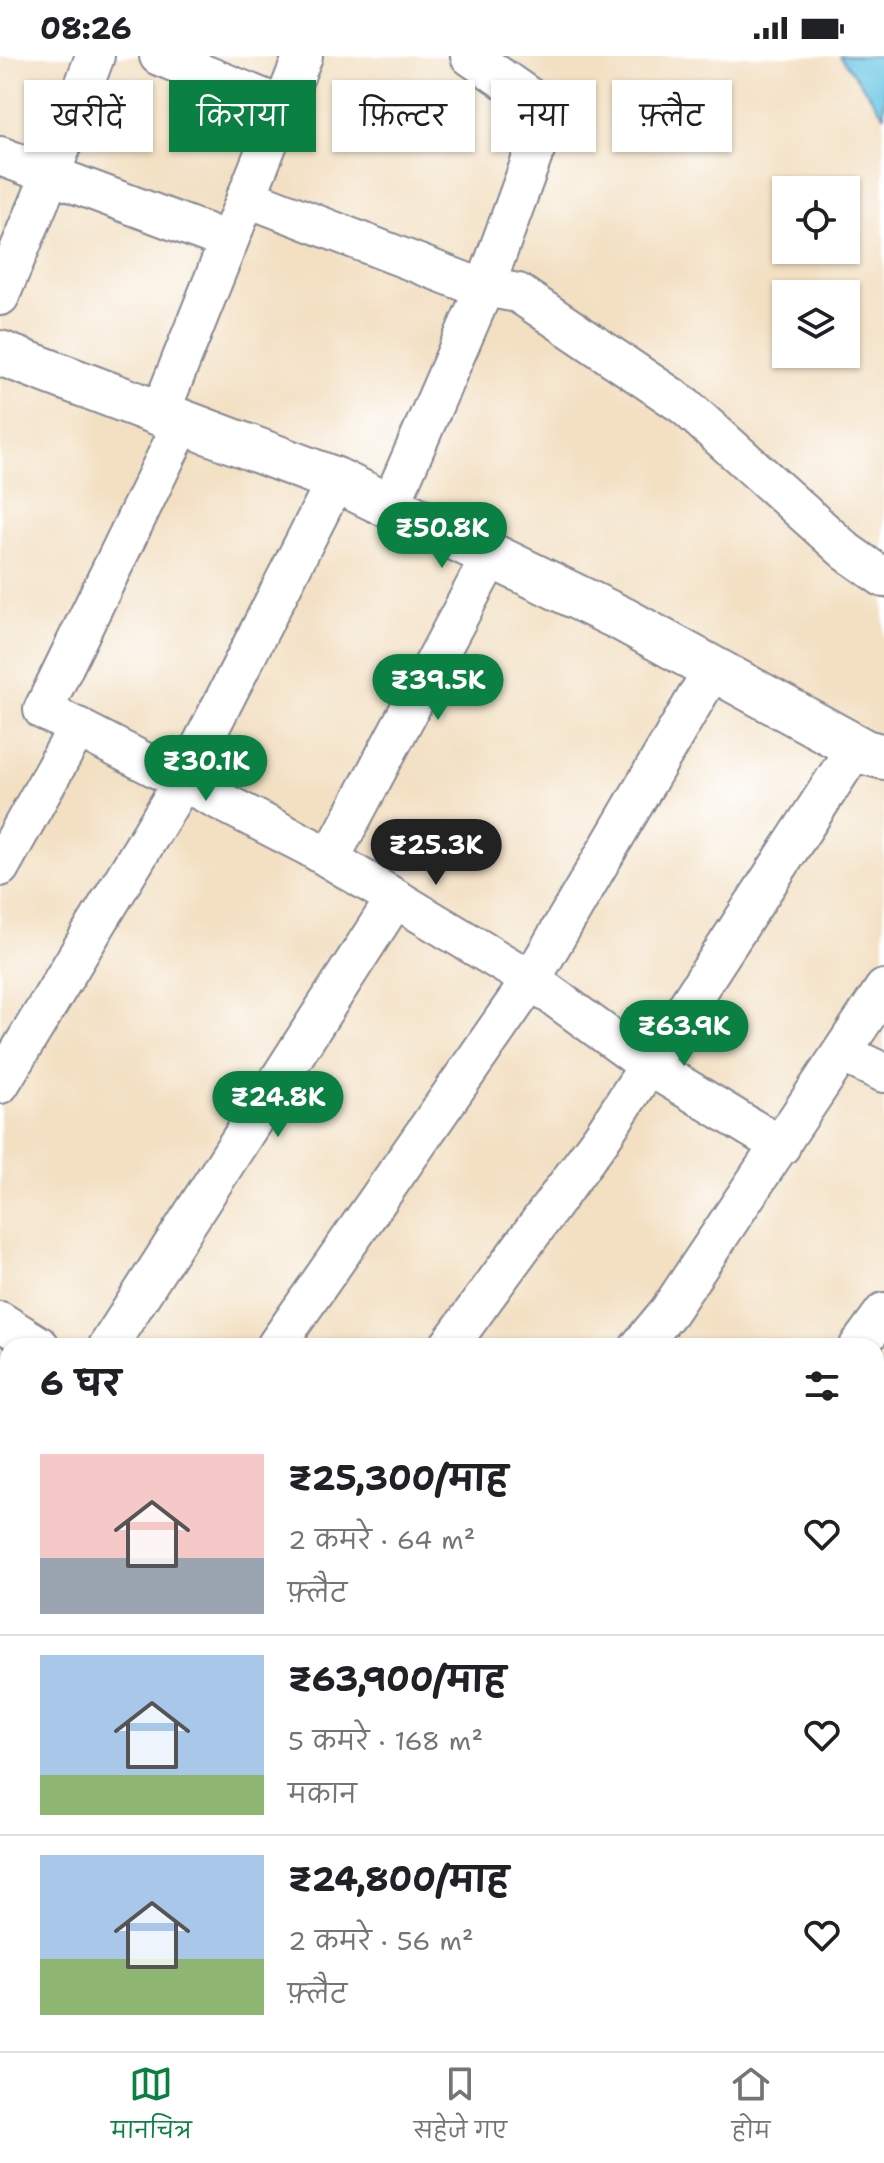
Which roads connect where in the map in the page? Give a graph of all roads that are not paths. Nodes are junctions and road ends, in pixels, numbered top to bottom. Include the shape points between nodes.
1 (95, 56) edge
2 (159, 56) edge
3 (303, 56) edge
4 (470, 56) edge
5 (218, 80) edge
6 (293, 80) edge
7 (264, 152) edge
8 (0, 156) edge
9 (51, 174) junction
10 (246, 197) junction
11 (228, 241) junction
12 (485, 287) junction
13 (0, 296) edge
14 (0, 353) edge
15 (172, 418) junction
16 (336, 480) junction
17 (390, 506) junction
18 (491, 556) junction
19 (884, 578) edge
20 (713, 669) junction
21 (78, 727) junction
22 (870, 752) edge
23 (183, 781) junction
24 (330, 859) junction
25 (0, 867) edge
26 (395, 899) junction
27 (531, 980) junction
28 (884, 989) edge
29 (842, 1053) junction
30 (649, 1066) junction
31 (884, 1073) edge
32 (0, 1084) edge
33 (781, 1146) junction
34 (884, 1313) edge
35 (0, 1321) edge
36 (27, 1338) edge
37 (113, 1338) edge
38 (282, 1338) edge
39 (455, 1338) edge
40 (647, 1338) edge
41 (865, 1338) edge

1 - 9 street
2 - 5 street
3 - 6 street
4 - 12 street via 549,111
7 - 10 street
8 - 9 street
9 - 11 street
9 - 13 street
10 - 11 street
10 - 12 street
11 - 15 street
12 - 17 street
12 - 19 street via 518,293 685,406 847,552
14 - 15 main road
15 - 16 main road
15 - 21 street via 43,710
16 - 17 main road
16 - 23 street
17 - 18 main road
18 - 20 main road
18 - 24 street
20 - 22 main road
20 - 27 street
21 - 23 street
21 - 25 street
22 - 30 street
23 - 24 street
23 - 32 street
24 - 26 street
26 - 27 street
26 - 37 street
27 - 30 street
27 - 38 street
28 - 29 street
29 - 31 street
29 - 33 street
30 - 33 street
30 - 39 street
33 - 40 street
34 - 41 street
35 - 36 street

